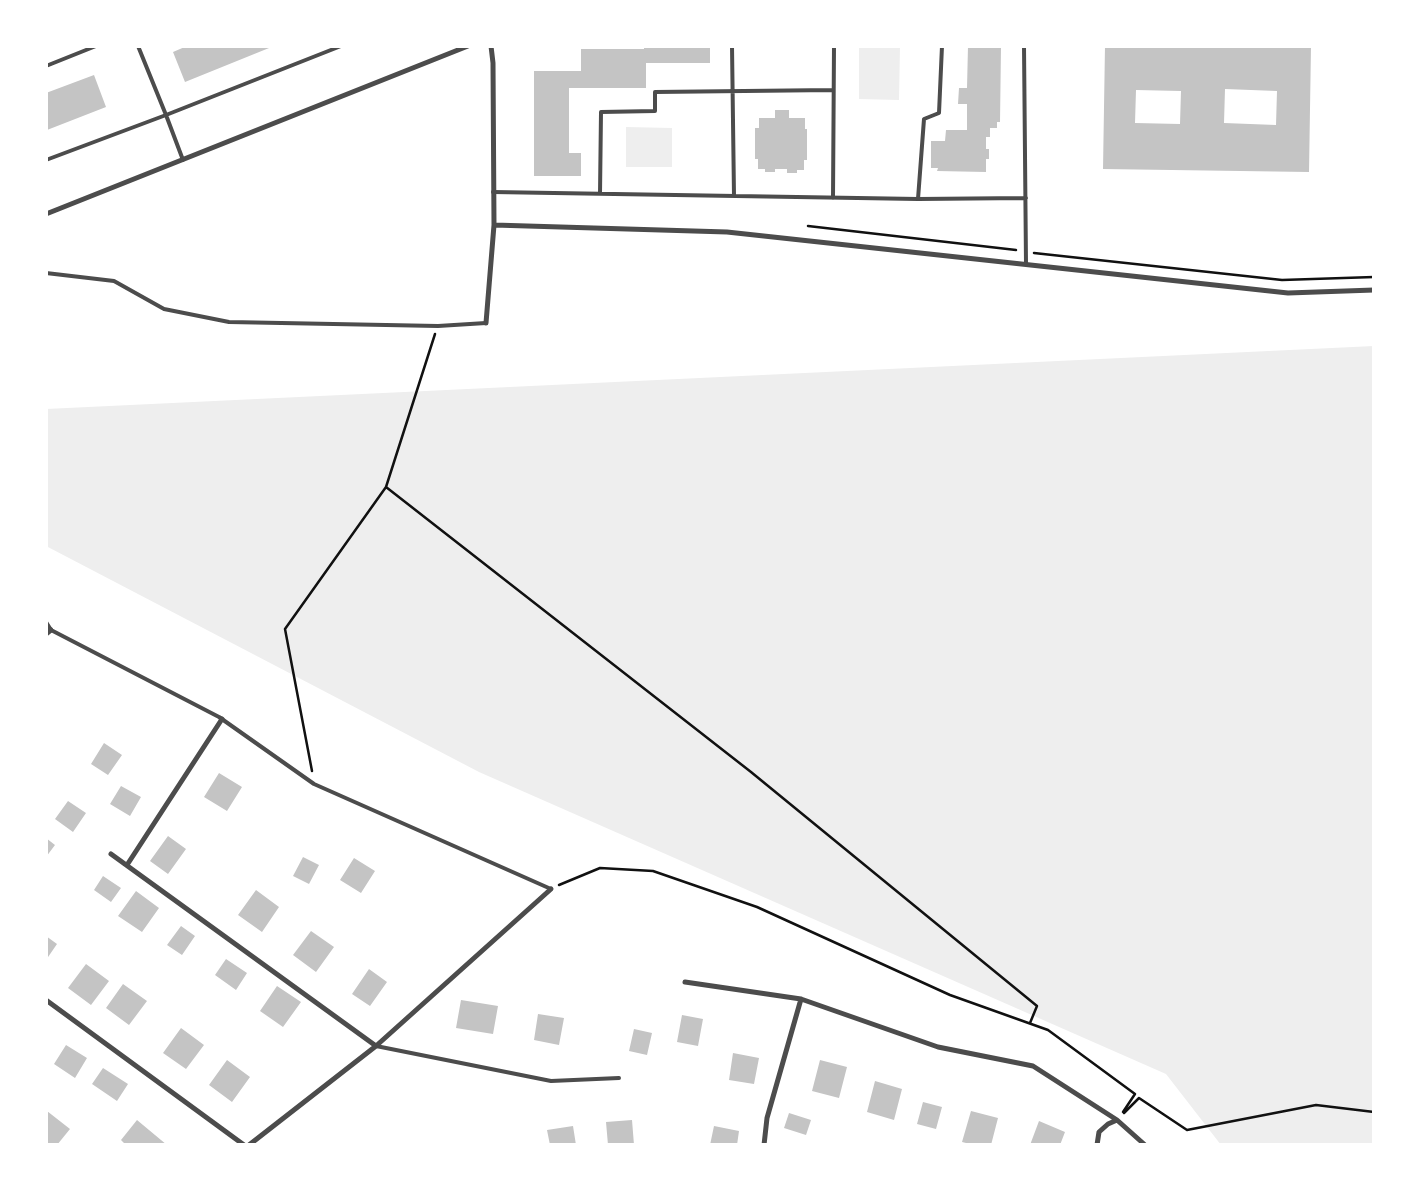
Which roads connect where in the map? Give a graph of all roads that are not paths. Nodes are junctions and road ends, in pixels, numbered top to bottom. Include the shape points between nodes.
1 (96, 46) edge
2 (138, 46) edge
3 (341, 46) edge
4 (468, 46) edge
5 (491, 46) edge
6 (732, 46) edge
7 (834, 46) edge
8 (942, 46) edge
9 (1024, 46) edge
10 (46, 66) edge
11 (833, 90) junction
12 (732, 92) junction
13 (166, 115) junction
14 (46, 160) edge
15 (183, 160) junction
16 (493, 192) junction
17 (600, 194) junction
18 (734, 196) junction
19 (833, 198) junction
20 (1026, 198) junction
21 (918, 199) junction
22 (46, 214) edge
23 (494, 225) junction
24 (1026, 264) junction
25 (46, 272) edge
26 (1374, 290) edge
27 (486, 323) joint
28 (46, 622) edge
29 (51, 630) junction
30 (46, 634) edge
31 (222, 719) junction
32 (111, 854) dead end
33 (127, 865) junction
34 (551, 889) joint
35 (685, 982) dead end
36 (801, 999) junction
37 (46, 1000) edge
38 (376, 1046) junction
39 (619, 1078) dead end
40 (1117, 1120) junction
41 (244, 1145) edge
42 (248, 1145) edge
43 (764, 1145) edge
44 (1097, 1145) edge
45 (1145, 1145) edge

1 - 10 lane
2 - 13 lane
3 - 13 lane
4 - 15 street
5 - 16 street
6 - 12 lane
7 - 11 lane
8 - 21 lane via 939,113 924,119
9 - 20 lane
11 - 12 lane
11 - 19 lane
12 - 17 lane via 655,92 655,111 601,112
12 - 18 lane
13 - 14 lane
13 - 15 lane
15 - 22 street
16 - 17 lane
16 - 23 street
17 - 18 lane
18 - 19 lane
19 - 21 lane
20 - 21 lane
20 - 24 lane
23 - 24 street via 727,232
23 - 27 street
24 - 26 street via 1288,292
25 - 27 lane via 114,281 164,309 229,322 438,326
28 - 29 lane
29 - 30 street
29 - 31 lane
31 - 33 street
31 - 34 lane via 314,784
32 - 33 street
33 - 38 street
34 - 38 street
35 - 36 street
36 - 40 street via 938,1046 1033,1066
36 - 43 street via 767,1118
37 - 41 street
38 - 39 lane via 552,1081
38 - 42 street
40 - 44 street via 1098,1132
40 - 45 street

